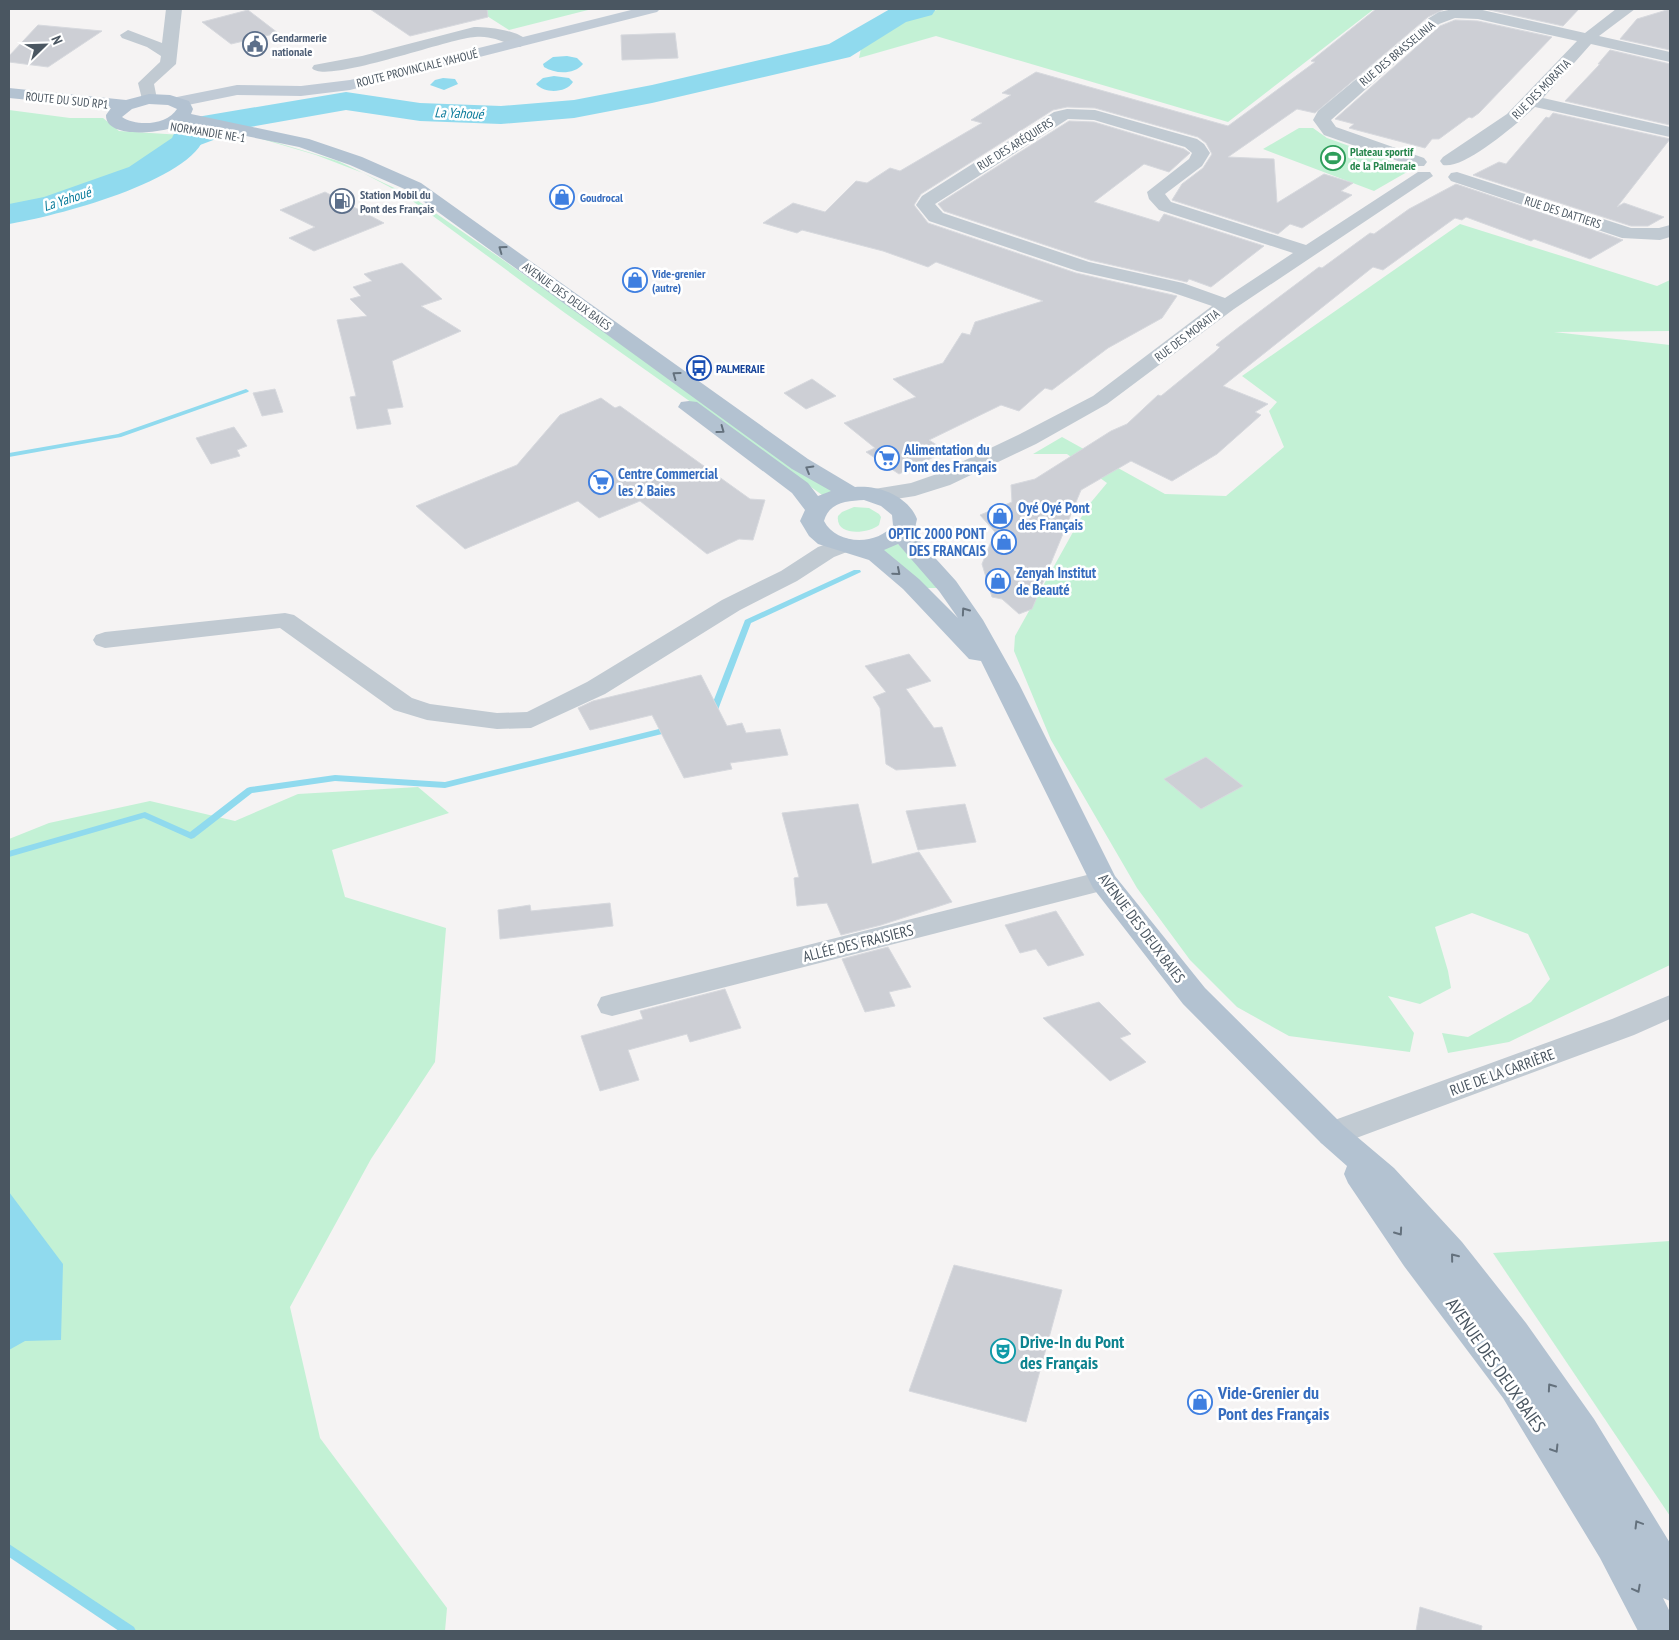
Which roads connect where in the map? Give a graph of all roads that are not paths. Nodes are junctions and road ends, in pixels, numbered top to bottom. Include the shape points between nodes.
1 (174, 9) edge
2 (652, 9) edge
3 (1627, 9) edge
4 (128, 35) dead end
5 (1589, 39) junction
6 (520, 42) junction
7 (169, 54) junction
8 (1670, 57) edge
9 (320, 68) dead end
10 (9, 93) edge
11 (149, 99) junction
12 (1532, 100) junction
13 (9, 103) edge
14 (120, 110) junction
15 (183, 116) junction
16 (1670, 132) edge
17 (259, 136) junction
18 (1421, 169) junction
19 (1453, 169) junction
20 (1670, 231) edge
21 (1308, 252) junction
22 (1227, 305) junction
23 (942, 480) junction
24 (851, 494) junction
25 (876, 495) junction
26 (815, 518) junction
27 (904, 522) junction
28 (850, 546) junction
29 (794, 572) junction
30 (105, 640) dead end
31 (1006, 684) junction
32 (1103, 881) junction
33 (612, 1005) dead end
34 (1670, 1006) edge
35 (1332, 1134) junction
36 (1670, 1582) edge
37 (1659, 1631) edge

1 - 7 street
2 - 6 main road, ROUTE PROVINCIALE YAHOUÉ
3 - 5 street, RUE DES MORATIA via 1617,13
4 - 7 street
5 - 8 street
5 - 12 street, RUE DES MORATIA
5 - 18 street, RUE DES BRASSELINIA via 1478,14 1444,15 1324,116 1322,120 1330,131
6 - 9 street via 486,32 461,34 336,67
6 - 15 main road, ROUTE PROVINCIALE YAHOUÉ via 350,85 301,91 237,90
7 - 11 street via 168,64 146,83
10 - 14 main road, ROUTE DU SUD RP1
11 - 14 main road
11 - 15 main road
12 - 16 street
12 - 19 street, RUE DES MORATIA
13 - 14 main road, ROUTE DU SUD RP1
14 - 15 main road, NORMANDIE NE-1 via 117,123 132,128 164,125
15 - 17 main road, NORMANDIE NE-1
24 -> 17 main road, AVENUE DES DEUX BAIES via 800,464 415,187 303,142
17 -> 26 main road, AVENUE DES DEUX BAIES via 344,167 400,194 800,488
18 - 19 street, RUE DES MORATIA via 1445,179
18 - 21 street, RUE DES MORATIA
19 - 20 street, RUE DES DATTIERS via 1630,234
21 - 22 street, RUE DES MORATIA
21 - 22 street, RUE DES ARÉQUIERS via 1165,206 1156,192 1196,162 1201,153 1198,148 1191,143 1086,113 1060,116 928,200 925,205 936,217 1084,267 1176,287
22 - 23 street, RUE DES MORATIA via 1100,400
23 - 25 street, RUE DES MORATIA via 915,489
23 - 27 street, RUE DES MORATIA via 912,502
24 - 25 main road
24 - 26 main road via 824,501
25 - 27 main road via 899,507
26 - 28 main road via 828,540
26 - 29 street via 812,545
27 - 28 main road via 889,540
31 -> 27 main road, AVENUE DES DEUX BAIES via 948,586 907,541
28 - 29 street via 826,552
28 -> 31 main road, AVENUE DES DEUX BAIES via 877,555 911,584
29 - 30 street via 731,605 596,688 531,720 497,721 427,712 403,704 285,620
31 - 32 main road, AVENUE DES DEUX BAIES
32 - 33 street, ALLÉE DES FRAISIERS
32 - 35 main road, AVENUE DES DEUX BAIES via 1194,996
34 - 35 street, RUE DE LA CARRIÈRE via 1623,1027
36 -> 35 main road, AVENUE DES DEUX BAIES via 1581,1431 1514,1334 1450,1252 1382,1177
35 -> 37 main road, AVENUE DES DEUX BAIES via 1416,1256 1516,1387 1614,1546

